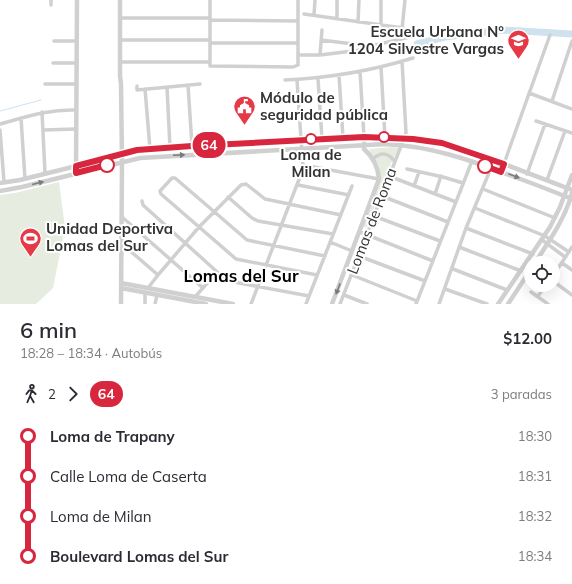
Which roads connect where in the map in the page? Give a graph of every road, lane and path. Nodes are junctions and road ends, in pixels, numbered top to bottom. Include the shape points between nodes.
1 (51, 0) edge
2 (76, 0) edge
3 (120, 0) edge
4 (210, 0) edge
5 (298, 0) edge
6 (314, 0) edge
7 (337, 0) edge
8 (358, 0) edge
9 (381, 0) edge
10 (405, 0) edge
11 (51, 5) dead end
12 (304, 14) dead end
13 (314, 15) junction
14 (120, 18) junction
15 (337, 18) junction
16 (210, 19) junction
17 (298, 21) junction
18 (358, 22) junction
19 (381, 25) junction
20 (403, 28) junction
21 (322, 30) dead end
22 (414, 36) dead end
23 (550, 36) dead end
24 (401, 39) junction
25 (120, 40) junction
26 (321, 40) junction
27 (54, 41) dead end
28 (76, 41) junction
29 (210, 41) junction
30 (298, 43) junction
31 (572, 43) edge
32 (371, 46) dead end
33 (298, 55) junction
34 (320, 55) junction
35 (413, 58) dead end
36 (402, 61) junction
37 (120, 62) junction
38 (210, 62) junction
39 (53, 63) dead end
40 (76, 63) junction
41 (381, 67) junction
42 (360, 71) junction
43 (339, 75) junction
44 (318, 79) junction
45 (285, 80) dead end
46 (297, 80) junction
47 (45, 84) dead end
48 (76, 84) junction
49 (200, 84) dead end
50 (188, 85) junction
51 (137, 86) dead end
52 (167, 87) junction
53 (146, 89) junction
54 (529, 92) junction
55 (552, 102) junction
56 (572, 109) edge
57 (76, 110) junction
58 (42, 112) junction
59 (21, 118) junction
60 (536, 121) dead end
61 (0, 124) edge
62 (545, 124) junction
63 (76, 129) junction
64 (0, 130) edge
65 (43, 130) junction
66 (565, 131) junction
67 (572, 133) edge
68 (364, 137) junction
69 (385, 137) junction
70 (343, 138) junction
71 (404, 138) junction
72 (322, 139) junction
73 (302, 140) junction
74 (363, 144) junction
75 (402, 145) junction
76 (192, 146) junction
77 (170, 148) junction
78 (302, 148) junction
79 (150, 149) junction
80 (122, 154) junction
81 (373, 158) junction
82 (472, 161) junction
83 (122, 162) junction
84 (395, 162) junction
85 (504, 164) junction
86 (303, 165) junction
87 (76, 166) junction
88 (491, 168) junction
89 (407, 169) dead end
90 (420, 172) junction
91 (501, 172) junction
92 (45, 173) junction
93 (76, 173) junction
94 (527, 174) junction
95 (572, 175) edge
96 (390, 176) junction
97 (441, 176) junction
98 (25, 179) junction
99 (379, 179) junction
100 (547, 180) junction
101 (2, 183) edge
102 (463, 183) junction
103 (298, 185) junction
104 (352, 186) dead end
105 (414, 186) junction
106 (483, 188) junction
107 (570, 189) edge
108 (0, 191) edge
109 (435, 194) junction
110 (349, 195) junction
111 (382, 196) junction
112 (565, 196) junction
113 (228, 197) junction
114 (572, 197) edge
115 (142, 201) dead end
116 (456, 202) junction
117 (290, 205) junction
118 (475, 208) junction
119 (214, 212) junction
120 (341, 215) junction
121 (122, 216) junction
122 (374, 216) junction
123 (555, 218) junction
124 (448, 222) junction
125 (282, 225) junction
126 (200, 227) junction
127 (466, 228) junction
128 (360, 232) junction
129 (333, 234) junction
130 (367, 235) junction
131 (543, 238) junction
132 (440, 241) junction
133 (330, 242) junction
134 (549, 242) junction
135 (185, 243) junction
136 (273, 246) junction
137 (459, 246) junction
138 (572, 247) edge
139 (128, 249) dead end
140 (352, 251) junction
141 (569, 252) junction
142 (533, 254) junction
143 (325, 256) junction
144 (359, 256) junction
145 (540, 256) edge
146 (565, 257) junction
147 (171, 259) junction
148 (433, 261) junction
149 (562, 263) junction
150 (266, 266) junction
151 (560, 266) edge
152 (453, 269) junction
153 (572, 270) edge
154 (521, 271) junction
155 (217, 272) junction
156 (158, 275) junction
157 (352, 275) junction
158 (317, 276) junction
159 (524, 280) edge
160 (425, 281) junction
161 (121, 286) junction
162 (257, 286) junction
163 (560, 286) edge
164 (203, 288) junction
165 (445, 289) junction
166 (146, 290) junction
167 (508, 290) junction
168 (531, 292) dead end
169 (541, 292) edge
170 (157, 295) junction
171 (344, 295) junction
172 (572, 295) edge
173 (309, 296) junction
174 (538, 296) junction
175 (195, 297) junction
176 (177, 301) edge
177 (416, 302) edge
178 (199, 303) edge
179 (121, 304) edge
180 (145, 304) edge
181 (155, 304) edge
182 (206, 304) edge
183 (233, 304) edge
184 (251, 304) edge
185 (306, 304) edge
186 (332, 304) edge
187 (340, 304) edge
188 (367, 304) edge
189 (439, 304) edge
190 (487, 304) edge
191 (498, 304) edge
192 (508, 304) edge
193 (548, 304) edge

1 - 11 street
2 - 28 street
3 - 14 street
4 - 16 street
5 - 17 street
6 - 13 street
7 - 15 street
8 - 18 street
9 - 19 street
10 - 20 street
12 - 13 street
13 - 15 street
14 - 16 street
14 - 25 street
15 - 18 street
16 - 17 street
16 - 29 street
17 - 30 street
18 - 19 street
19 - 20 street
20 - 24 street
21 - 26 street
22 - 24 street
23 - 54 street
24 - 32 street
25 - 29 street
25 - 37 street
26 - 34 street
26 - 34 street via 361,45 363,48
27 - 28 street
28 - 40 street
29 - 30 street
29 - 38 street
30 - 33 street
31 - 55 street
33 - 34 street
33 - 38 street via 298,65 294,67 210,66
35 - 36 street
36 - 41 street
36 - 71 street, Lomas de Roma via 406,133
37 - 38 street
37 - 80 street
39 - 40 street
40 - 48 street
41 - 42 street
41 - 69 street
42 - 43 street
42 - 68 street
43 - 44 street
43 - 70 street
44 - 46 street
44 - 72 street
45 - 46 street
46 - 73 street
47 - 48 street
48 - 57 street
49 - 50 street
50 - 52 street
50 - 76 street
51 - 53 street via 137,90
52 - 53 street
52 - 77 street
53 - 79 street
54 - 55 street
54 - 85 street
55 - 56 street
57 - 58 street
57 - 63 street
58 - 59 street
58 - 65 street
59 - 61 street
59 - 98 street
60 - 62 street
62 - 66 street
62 - 94 street
63 - 65 street
63 - 87 street
64 - 101 street
65 - 92 street
66 - 67 street
66 - 100 street
68 - 69 street
68 - 70 street
68 - 74 street
69 - 71 street
70 - 72 street
71 - 75 street, Lomas de Roma
71 - 85 street via 442,143
72 - 73 street
73 - 76 street
73 - 78 street
74 - 75 street
74 - 78 street
74 - 81 street, Lomas de Roma via 364,149
75 - 82 street via 452,154
75 - 84 street, Lomas de Roma
76 - 77 street
77 - 79 street
83 -> 78 street via 140,158
78 - 86 street
79 - 80 street
80 - 83 street
80 - 87 street
81 - 84 street via 387,154
81 - 99 street, Lomas de Roma
82 - 88 street
82 - 102 street
83 - 93 street
83 - 121 street
84 - 96 street, Lomas de Roma
85 - 91 street
85 - 94 street
86 - 99 street
86 - 103 street
87 - 92 street
87 - 93 street
88 - 91 street
88 - 106 street
89 - 90 street
90 - 97 street
90 - 105 street
91 -> 112 street
92 - 98 street
108 -> 93 street
94 - 100 street
95 - 107 street
96 - 105 street
96 - 111 street, Lomas de Roma
97 - 102 street
97 - 109 street
98 - 101 street
99 - 128 street, Lomas de Roma
100 - 107 street
102 - 116 street
103 - 110 street
103 - 117 street
104 - 110 street
105 - 109 street
106 - 118 street
106 - 123 street
107 - 112 street
109 - 116 street
110 - 120 street
111 - 122 street, Lomas de Roma
111 - 124 street
112 - 114 street
112 - 123 street
113 - 117 street via 238,186 246,184 265,199
113 - 119 street
113 - 125 street via 255,220
114 - 134 street
115 - 135 street via 144,206
116 - 124 street
117 - 120 street
117 - 125 street
118 - 127 street
118 - 131 street
119 - 126 street
119 - 126 street via 172,178 160,193
119 - 136 street via 247,240
120 - 129 street
121 - 147 street
121 - 161 street
122 - 130 street, Lomas de Roma
122 - 132 street
123 - 131 street
124 - 132 street
125 - 129 street
125 - 136 street
126 - 135 street
126 - 150 street via 236,259
127 - 137 street
127 - 142 street
128 - 130 street
128 - 140 street, Lomas de Roma
129 - 133 street
130 - 144 street, Lomas de Roma
130 - 148 street
131 - 134 street
131 - 142 street
132 - 148 street
133 - 140 street
133 - 143 street
134 - 141 street
134 - 145 street
134 - 146 street
135 - 147 street
135 - 155 street
136 - 143 street
136 - 150 street
137 - 152 street
137 - 154 street
138 - 141 street
139 - 156 street
140 -> 186 street, Lomas de Roma
141 - 146 street
142 - 154 street
143 - 158 street
144 - 157 street, Lomas de Roma
144 - 160 street
146 - 149 street
147 - 156 street
147 - 164 street
148 - 160 street
149 - 151 street
149 - 153 street
150 - 158 street
150 - 162 street
152 - 165 street
152 - 167 street
154 - 167 street
155 - 162 street via 229,280
155 - 164 street
156 - 166 street
157 - 171 street, Lomas de Roma
157 - 177 street
158 - 173 street
159 - 192 street
160 - 177 street
161 - 166 street
161 - 179 street
162 - 173 street
162 - 184 street
163 - 172 street
164 - 175 street
165 - 189 street
165 - 190 street
166 - 170 street
166 - 175 street
166 - 180 street
167 - 191 street
168 - 174 street
169 - 174 street
170 - 176 street
170 - 181 street
171 - 187 street, Lomas de Roma
171 - 188 street
173 - 185 street
174 - 193 street
175 - 183 street
176 - 178 street
178 - 182 street

